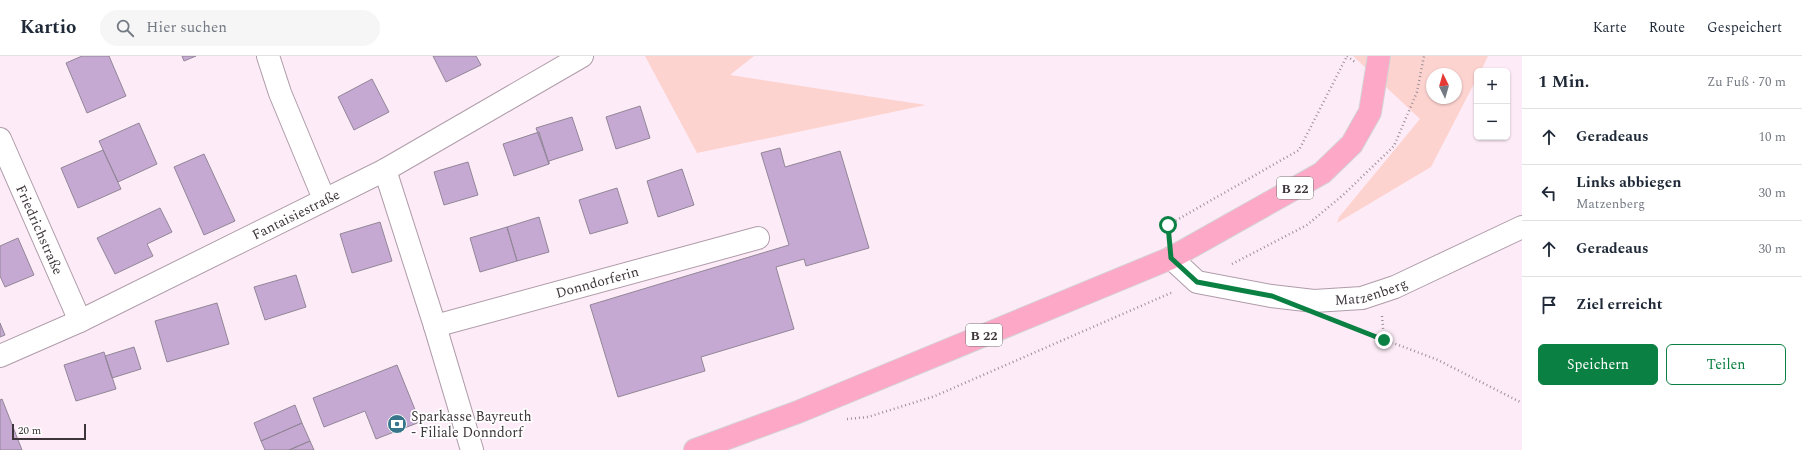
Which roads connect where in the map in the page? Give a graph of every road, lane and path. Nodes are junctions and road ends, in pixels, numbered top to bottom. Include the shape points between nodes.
1 (268, 56) edge
2 (582, 56) edge
3 (1347, 56) edge
4 (1379, 56) edge
5 (0, 139) edge
6 (385, 170) junction
7 (324, 199) junction
8 (1522, 227) edge
9 (758, 238) dead end
10 (1171, 258) junction
11 (80, 321) junction
12 (1342, 323) dead end
13 (435, 326) junction
14 (0, 356) edge
15 (1522, 403) edge
16 (472, 450) edge
17 (696, 450) edge

1 - 7 street via 280,93
2 - 6 street, Fantaisiestraße
3 - 10 path via 1299,150 1168,225
4 - 10 main road, B 22 via 1370,112 1352,144 1322,173
5 - 11 street, Friedrichstraße
6 - 7 street, Fantaisiestraße
6 - 13 street
7 - 11 street, Fantaisiestraße
8 - 10 street, Matzenberg via 1395,287 1362,298 1314,301 1197,282
9 - 13 street, Donndorferin
10 - 17 main road, B 22 via 798,412
11 - 14 street, Fantaisiestraße
12 - 15 path via 1438,360
13 - 16 street

